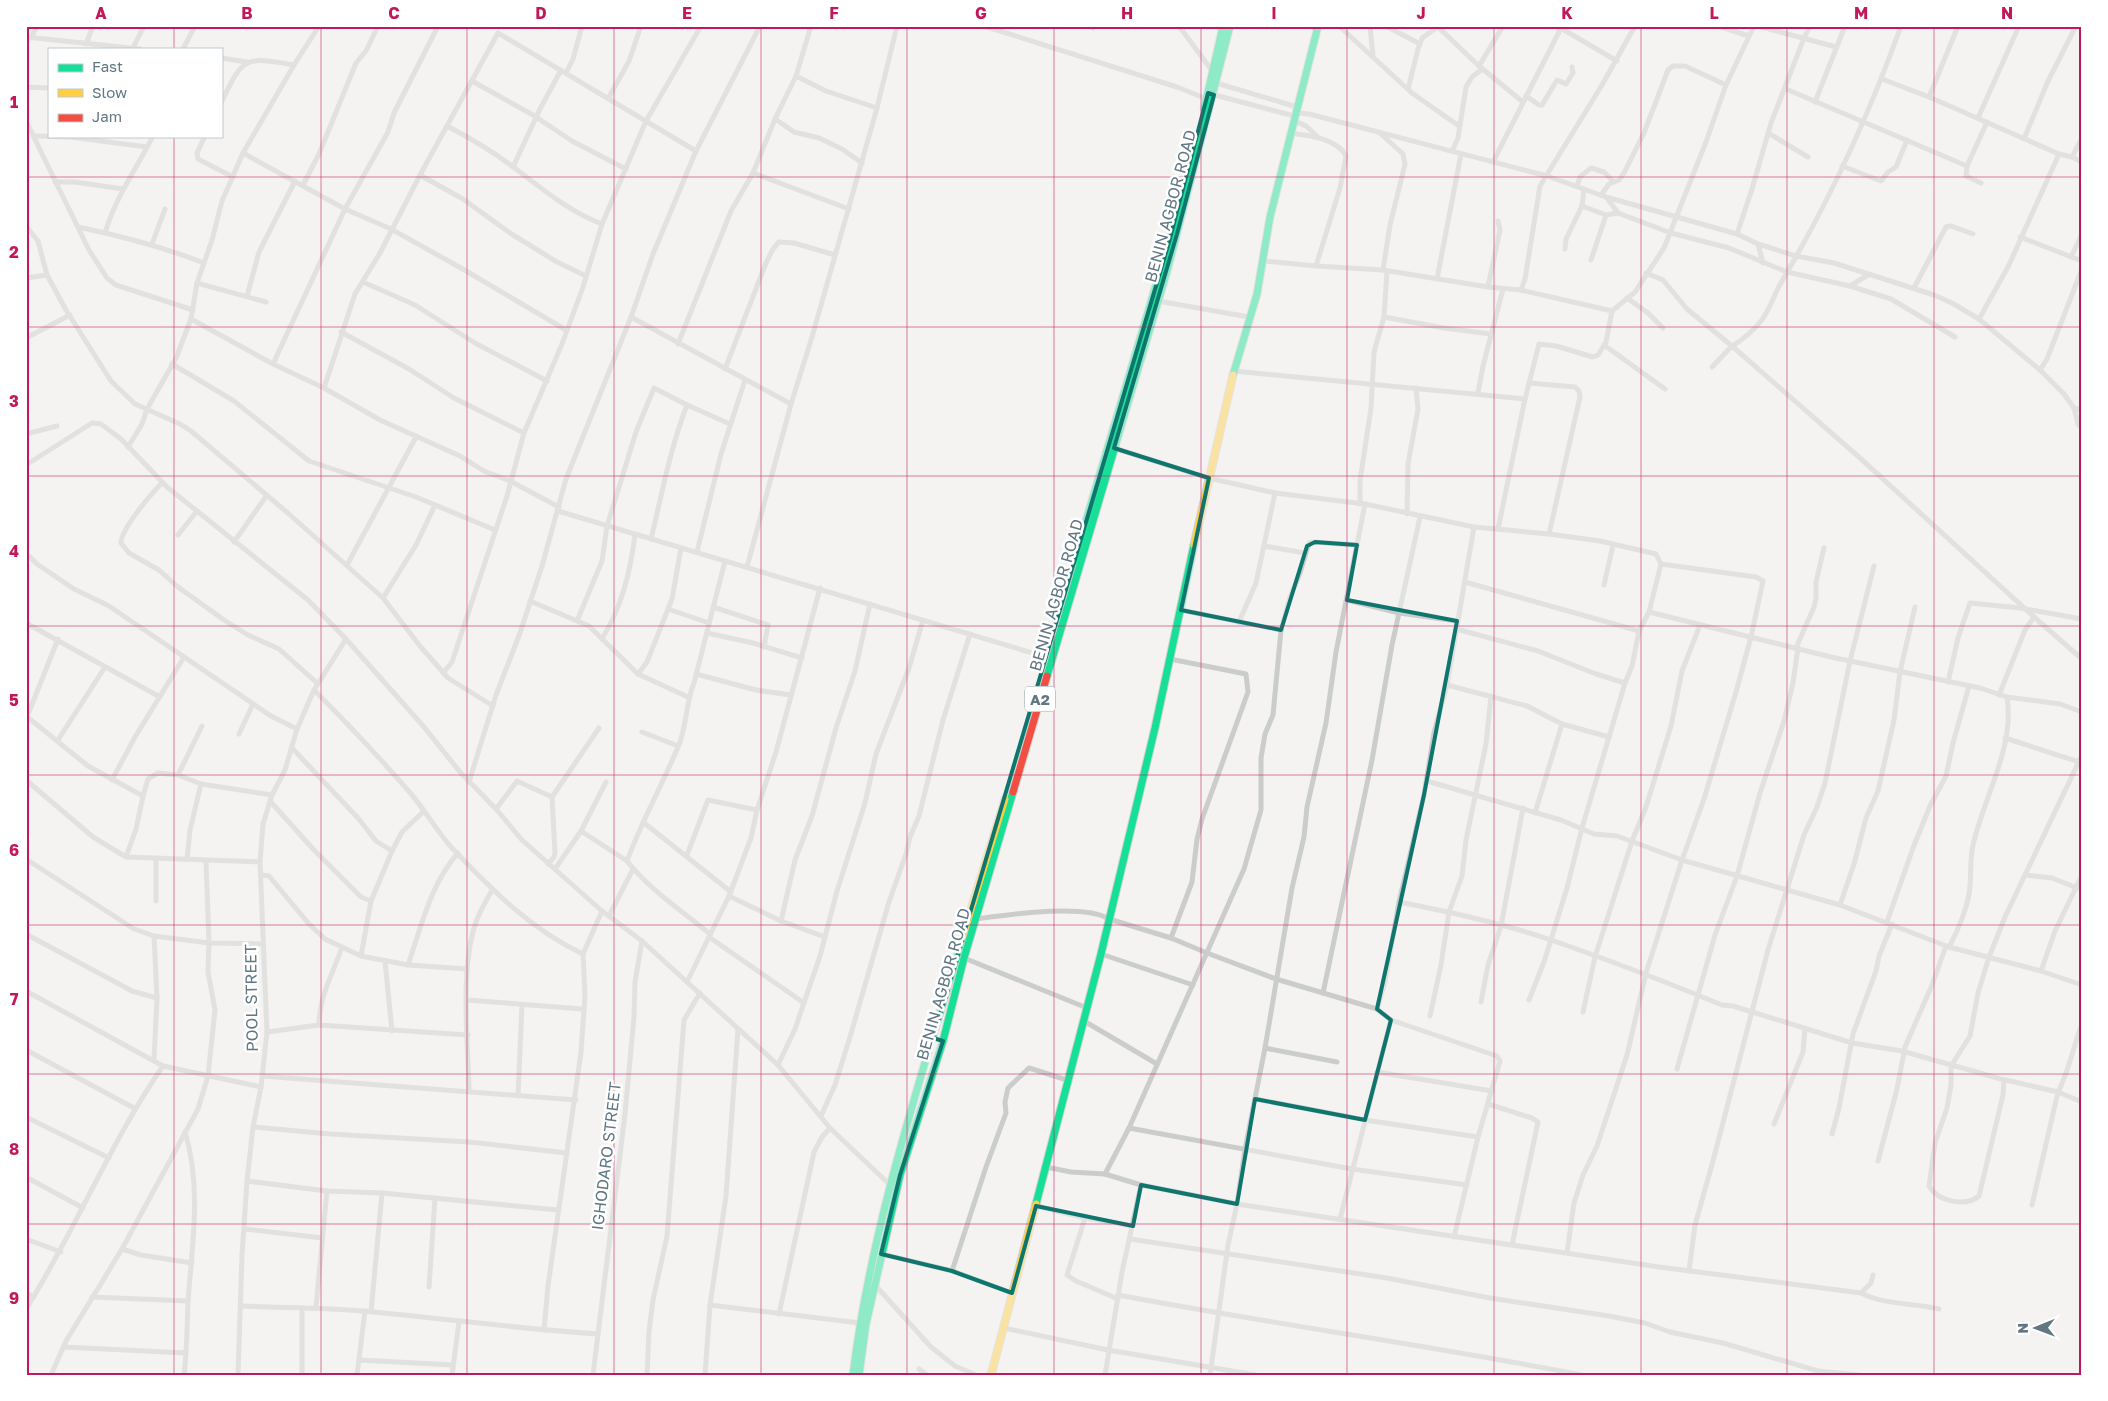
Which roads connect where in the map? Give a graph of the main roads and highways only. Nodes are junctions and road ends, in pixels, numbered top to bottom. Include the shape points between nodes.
1 (1222, 26) edge
2 (1230, 26) edge
3 (1318, 26) edge
4 (1214, 82) junction
5 (1209, 96) junction
6 (933, 1038) junction
7 (943, 1041) junction
8 (853, 1375) edge
9 (859, 1375) edge
10 (991, 1375) edge

1 - 4 main road, BENIN AGBOR ROAD / A2
2 - 4 main road, BENIN AGBOR ROAD / A2
3 - 10 main road via 1270,217 1257,294 1234,371 1101,954
4 - 5 main road, BENIN AGBOR ROAD / A2
5 - 6 main road, BENIN AGBOR ROAD / A2 via 1169,242
5 - 7 main road, BENIN AGBOR ROAD / A2 via 1158,301 964,958
6 - 7 main road
6 - 8 main road, BENIN AGBOR ROAD / A2 via 890,1185 870,1268
7 - 9 main road, BENIN AGBOR ROAD / A2 via 900,1175 866,1324

